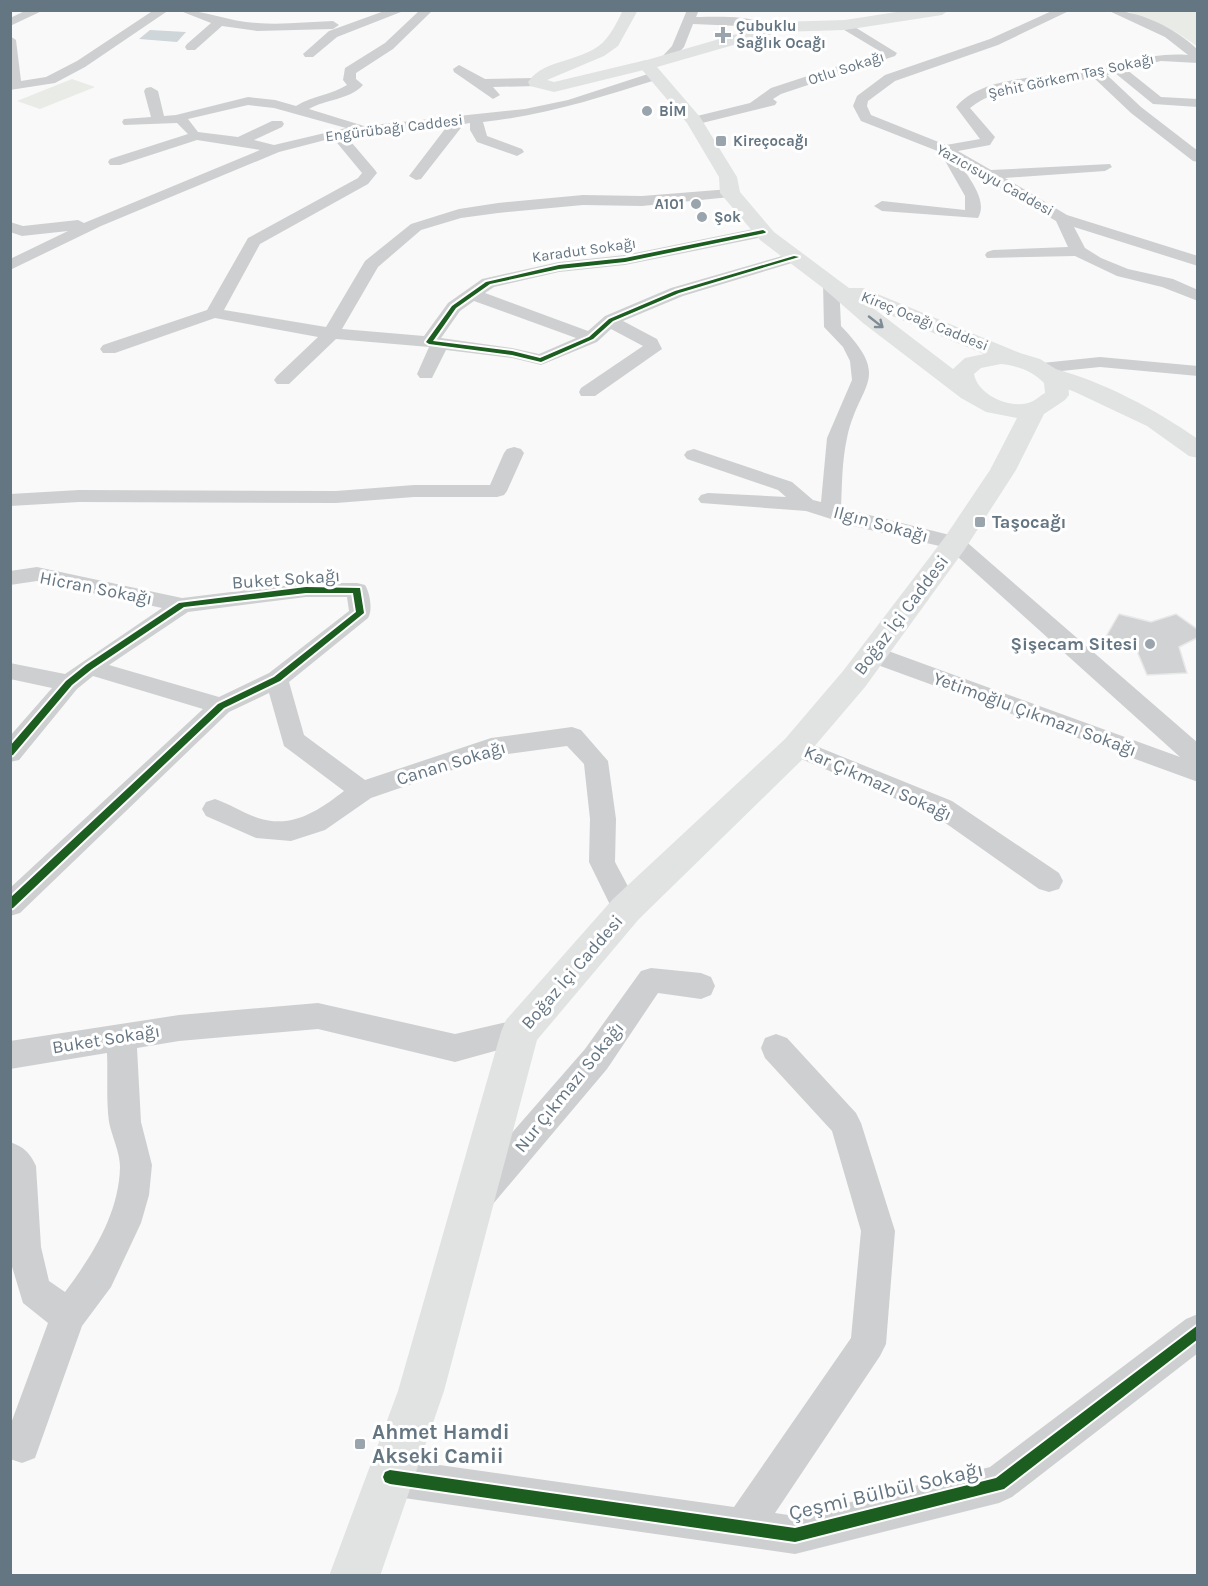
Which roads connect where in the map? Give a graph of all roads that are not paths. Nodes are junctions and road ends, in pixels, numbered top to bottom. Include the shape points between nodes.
1 (38, 10) edge
2 (163, 10) edge
3 (184, 10) edge
4 (400, 10) edge
5 (427, 10) edge
6 (631, 10) edge
7 (942, 10) edge
8 (1065, 10) edge
9 (1113, 10) edge
10 (311, 15) dead end
11 (690, 16) edge
12 (219, 22) junction
13 (10, 23) edge
14 (333, 25) dead end
15 (845, 25) junction
16 (299, 26) junction
17 (813, 27) junction
18 (768, 30) junction
19 (10, 39) edge
20 (191, 47) dead end
21 (309, 54) dead end
22 (1197, 58) edge
23 (666, 59) junction
24 (1117, 68) junction
25 (459, 69) dead end
26 (650, 70) junction
27 (1097, 73) junction
28 (890, 78) junction
29 (862, 80) dead end
30 (536, 82) junction
31 (482, 83) junction
32 (843, 83) dead end
33 (13, 86) edge
34 (151, 91) dead end
35 (495, 98) dead end
36 (190, 100) dead end
37 (1197, 103) edge
38 (753, 107) junction
39 (299, 110) junction
40 (476, 117) junction
41 (182, 118) junction
42 (158, 119) junction
43 (460, 119) junction
44 (694, 121) junction
45 (129, 122) dead end
46 (277, 124) dead end
47 (370, 130) junction
48 (336, 133) junction
49 (196, 136) junction
50 (240, 141) junction
51 (274, 149) junction
52 (945, 149) junction
53 (517, 152) dead end
54 (1197, 158) edge
55 (115, 162) dead end
56 (1105, 167) dead end
57 (986, 175) junction
58 (416, 176) dead end
59 (729, 193) junction
60 (882, 206) dead end
61 (1062, 218) junction
62 (96, 223) junction
63 (10, 227) edge
64 (763, 232) junction
65 (1078, 251) junction
66 (993, 255) dead end
67 (796, 257) junction
68 (1197, 261) edge
69 (10, 265) edge
70 (831, 283) junction
71 (472, 294) junction
72 (1197, 296) edge
73 (214, 313) junction
74 (611, 320) junction
75 (331, 334) junction
76 (591, 338) junction
77 (434, 343) junction
78 (109, 349) dead end
79 (1017, 359) junction
80 (1197, 371) edge
81 (1047, 372) junction
82 (426, 374) dead end
83 (283, 380) dead end
84 (588, 392) dead end
85 (974, 397) junction
86 (1040, 407) junction
87 (1156, 421) junction
88 (1197, 451) edge
89 (514, 453) dead end
90 (694, 455) dead end
91 (1003, 470) junction
92 (708, 499) dead end
93 (10, 500) edge
94 (808, 505) junction
95 (830, 511) junction
96 (955, 543) junction
97 (10, 578) edge
98 (182, 605) junction
99 (872, 654) junction
100 (89, 667) junction
101 (10, 671) edge
102 (277, 679) junction
103 (69, 683) junction
104 (221, 706) junction
105 (796, 747) junction
106 (10, 753) edge
107 (1197, 758) edge
108 (1197, 773) edge
109 (362, 791) junction
110 (215, 809) dead end
111 (1050, 881) dead end
112 (10, 905) edge
113 (627, 909) junction
114 (701, 986) dead end
115 (520, 1032) junction
116 (121, 1036) junction
117 (776, 1048) dead end
118 (10, 1055) edge
119 (10, 1157) edge
120 (473, 1203) junction
121 (68, 1316) junction
122 (1197, 1331) edge
123 (22, 1445) dead end
124 (390, 1477) junction
125 (742, 1528) junction
126 (354, 1575) edge

1 - 13 street
2 - 33 street via 50,80
3 - 12 street
4 - 21 street via 333,34
5 - 39 street via 389,46 350,71 349,80 356,85 334,98 317,99
6 - 30 main road via 612,43 598,53 542,75
7 - 15 main road
8 - 28 street, Yazıcısuyu Caddesi via 994,42
9 - 22 street via 1172,36 1187,45
10 - 16 street
11 - 18 street via 746,23
11 - 23 street via 678,47
12 - 16 street via 257,27
12 - 20 street
14 - 16 street
15 - 17 main road
15 - 38 street, Otlu Sokağı via 891,54 776,91
17 - 18 main road
17 - 26 main road
18 - 23 main road
19 - 33 street
22 - 24 street, Şehit Görkem Taş Sokağı via 1158,57
23 - 26 main road
24 - 27 street, Şehit Görkem Taş Sokağı
24 - 37 street via 1158,101
25 - 31 street
26 - 30 main road via 554,87
26 - 40 street, Engürübağı Caddesi via 571,103 525,113
26 - 44 main road, Kireç Ocağı Caddesi
27 - 52 street, Şehit Görkem Taş Sokağı via 1047,79 972,97 963,106 988,137 985,142
27 - 54 street
28 - 29 street
28 - 52 street, Yazıcısuyu Caddesi via 862,99 860,106 866,118
30 - 31 street
31 - 35 street
32 - 38 street
34 - 42 street
36 - 41 street
38 - 44 street
39 - 41 street via 248,101
39 - 47 street
40 - 43 street, Engürübağı Caddesi
40 - 53 street via 482,139
41 - 42 street
41 - 49 street
42 - 45 street
43 - 47 street, Engürübağı Caddesi
43 - 58 street
44 - 59 main road, Kireç Ocağı Caddesi via 728,177
46 - 50 street
47 - 48 street, Engürübağı Caddesi
48 - 51 street, Engürübağı Caddesi
48 - 73 street via 370,173 363,181 254,241
49 - 50 street
49 - 55 street
50 - 51 street
51 - 62 street, Engürübağı Caddesi
52 - 57 street, Yazıcısuyu Caddesi
52 - 60 street via 972,196 973,215
56 - 57 street
57 - 61 street, Yazıcısuyu Caddesi
59 - 64 main road, Kireç Ocağı Caddesi
59 - 75 street via 498,208 416,227 371,264
61 - 65 street, Yazıcısuyu Caddesi
61 - 68 street
62 - 63 street via 22,231
62 - 69 street, Engürübağı Caddesi
64 - 67 main road, Kireç Ocağı Caddesi
64 - 71 street, Karadut Sokağı via 625,260 559,267 488,283
65 - 66 street
65 - 72 street via 1123,273 1167,283
67 - 70 main road, Kireç Ocağı Caddesi
67 - 74 street via 677,292
70 - 79 main road, Kireç Ocağı Caddesi
70 -> 85 main road, Kireç Ocağı Caddesi
70 - 95 street via 833,327 859,362 861,380 837,438
71 - 76 street
71 - 77 street, Karadut Sokağı via 454,308
73 - 75 street via 261,325
73 - 78 street
74 - 76 street
74 - 84 street via 651,343 653,349
75 - 77 street
75 - 83 street
76 - 77 street via 541,360
77 - 82 street, Karadut Sokağı
79 - 81 main road, Kireç Ocağı Caddesi
79 - 85 main road via 986,358 964,368 962,385
80 - 81 street via 1100,362
81 - 86 main road, Boğaz İçi Caddesi via 1056,382 1057,395
81 - 87 main road, Kireç Ocağı Caddesi
85 - 86 main road via 1005,409
85 - 91 main road via 1001,446
86 - 87 main road via 1075,401
86 - 91 main road, Boğaz İçi Caddesi
87 - 88 main road
89 - 93 street via 497,491 414,491 336,497 79,496
90 - 94 street, Ilgın Sokağı via 784,486
91 - 96 main road, Boğaz İçi Caddesi
92 - 94 street, Ilgın Sokağı
94 - 95 street, Ilgın Sokağı
95 - 96 street, Ilgın Sokağı
96 - 99 main road, Boğaz İçi Caddesi
96 - 107 street
97 - 98 street, Hicran Sokağı via 37,574
98 - 100 street, Buket Sokağı
98 - 102 street, Buket Sokağı via 306,590 357,590 360,613
99 - 105 main road, Boğaz İçi Caddesi
99 - 108 street, Yetimoğlu Çıkmazı Sokağı
100 - 103 street, Buket Sokağı
100 - 104 street
101 - 103 street
102 - 104 street, Buket Sokağı
102 - 109 street via 293,740
103 - 106 street, Buket Sokağı
104 - 112 street, Buket Sokağı
105 - 111 street, Kar Çıkmazı Sokağı via 943,808
105 - 113 main road, Boğaz İçi Caddesi
109 - 110 street via 325,820 296,832 261,829
109 - 113 street, Canan Sokağı via 491,747 572,736 596,761 603,819 602,862
113 - 115 main road, Boğaz İçi Caddesi
114 - 120 street, Nur Çıkmazı Sokağı via 651,980 596,1059
115 - 116 street, Buket Sokağı via 455,1048 318,1016
115 - 120 main road, Boğaz İçi Caddesi
116 - 118 street, Buket Sokağı
116 - 121 street via 125,1122 136,1165 133,1195 99,1275
117 - 125 street, Çeşmi Bülbül Sokağı via 845,1123 878,1230 868,1344
119 - 121 street via 20,1166 24,1247 35,1291
120 - 124 main road, Boğaz İçi Caddesi via 421,1391
121 - 123 street
122 - 125 street, Çeşmi Bülbül Sokağı via 999,1484 795,1535
124 - 125 street, Çeşmi Bülbül Sokağı
124 - 126 main road, Boğaz İçi Caddesi

